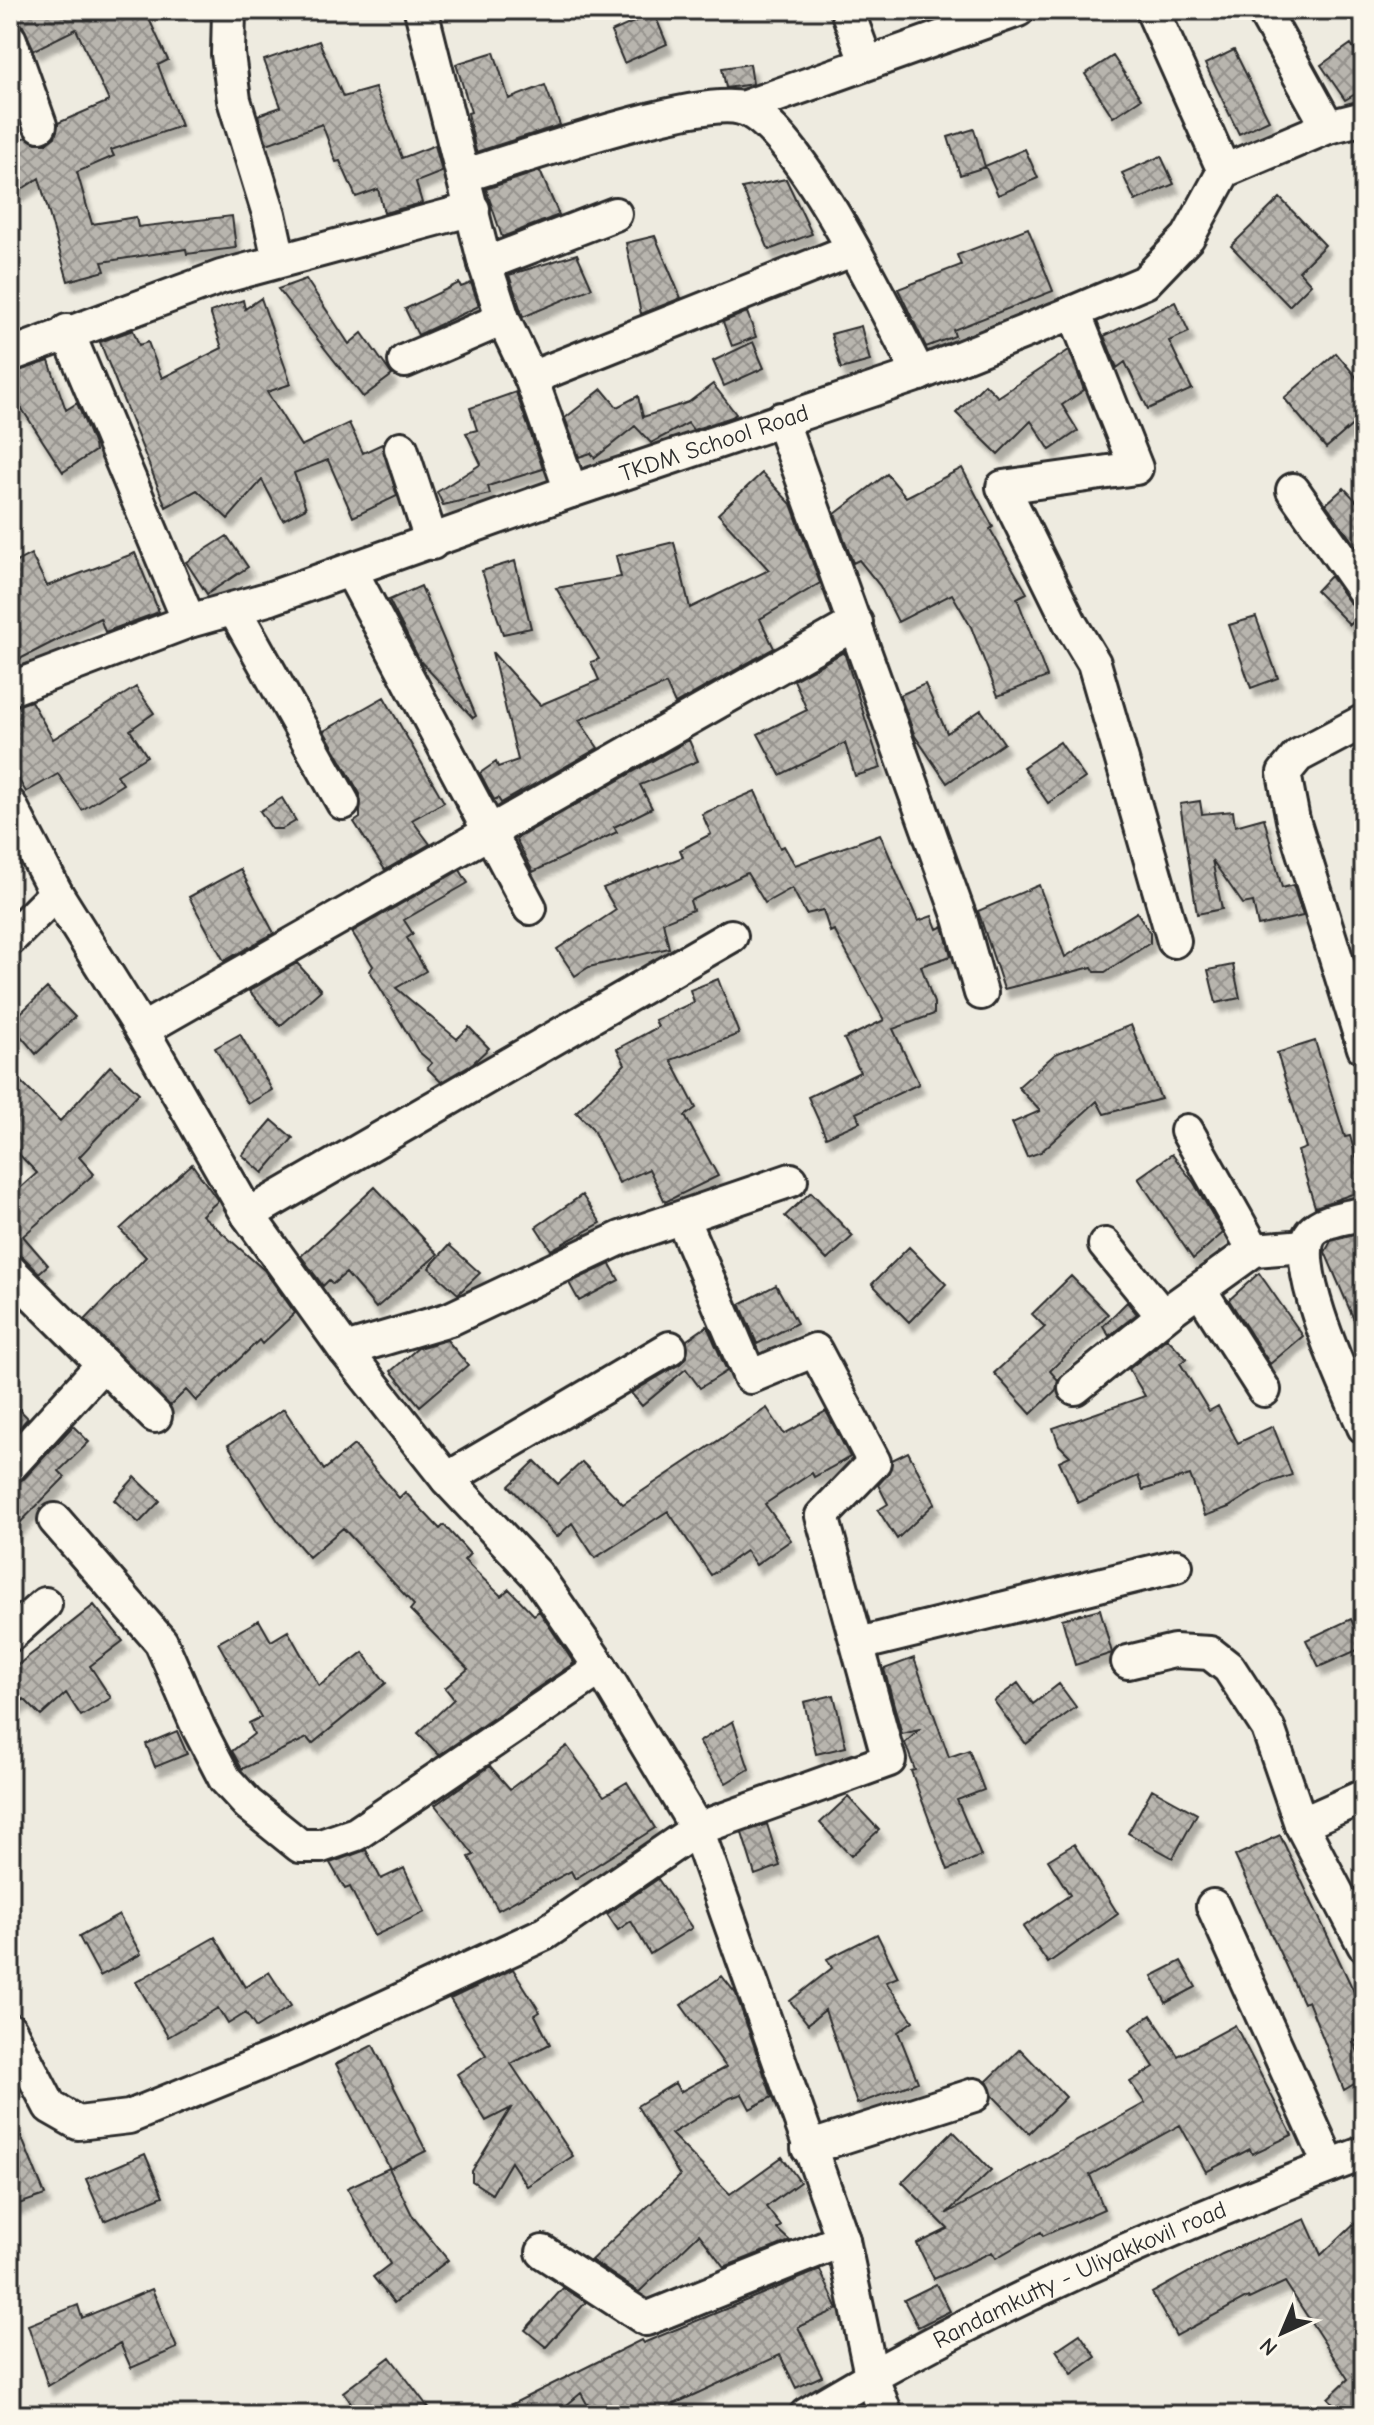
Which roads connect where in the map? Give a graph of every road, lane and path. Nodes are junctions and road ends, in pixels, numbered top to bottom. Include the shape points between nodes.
1 (229, 10) edge
2 (421, 10) edge
3 (847, 10) edge
4 (1018, 10) edge
5 (1152, 10) edge
6 (1263, 10) edge
7 (10, 40) edge
8 (866, 62) junction
9 (742, 108) junction
10 (1364, 118) edge
11 (40, 125) dead end
12 (1328, 127) junction
13 (1224, 171) junction
14 (463, 176) junction
15 (473, 209) junction
16 (615, 214) dead end
17 (852, 250) junction
18 (279, 260) junction
19 (485, 264) junction
20 (1074, 312) junction
21 (503, 319) junction
22 (67, 331) junction
23 (10, 355) edge
24 (405, 361) dead end
25 (919, 374) junction
26 (531, 378) junction
27 (781, 419) junction
28 (401, 448) dead end
29 (1293, 490) dead end
30 (571, 491) junction
31 (432, 543) junction
32 (351, 571) junction
33 (1364, 591) edge
34 (234, 609) junction
35 (189, 621) junction
36 (856, 623) junction
37 (10, 689) edge
38 (1364, 721) edge
39 (343, 803) dead end
40 (10, 805) edge
41 (489, 831) junction
42 (56, 893) junction
43 (530, 908) dead end
44 (731, 936) dead end
45 (10, 939) edge
46 (1174, 941) dead end
47 (981, 993) dead end
48 (142, 1030) junction
49 (1364, 1048) edge
50 (1187, 1131) dead end
51 (791, 1180) dead end
52 (1364, 1213) edge
53 (248, 1215) junction
54 (682, 1218) junction
55 (1105, 1245) dead end
56 (1305, 1246) junction
57 (1254, 1250) junction
58 (10, 1271) edge
59 (1200, 1290) junction
60 (1163, 1316) junction
61 (670, 1348) dead end
62 (345, 1350) junction
63 (103, 1364) junction
64 (1075, 1388) dead end
65 (1264, 1390) dead end
66 (155, 1416) dead end
67 (1364, 1427) edge
68 (10, 1466) edge
69 (447, 1479) junction
70 (55, 1520) dead end
71 (1176, 1566) dead end
72 (45, 1604) dead end
73 (10, 1635) edge
74 (859, 1644) junction
75 (1128, 1662) dead end
76 (601, 1668) junction
77 (1364, 1796) edge
78 (1301, 1824) junction
79 (697, 1829) junction
80 (1213, 1906) dead end
81 (1364, 1945) edge
82 (10, 2030) edge
83 (974, 2095) dead end
84 (808, 2148) junction
85 (1364, 2153) edge
86 (1330, 2166) junction
87 (843, 2240) junction
88 (543, 2252) dead end
89 (871, 2375) junction
90 (806, 2415) edge
91 (886, 2415) edge

1 - 18 street via 234,100
2 - 14 street
3 - 8 street
4 - 8 street
5 - 13 street
6 - 12 street
7 - 11 street
8 - 9 street
9 - 14 street via 692,109
9 - 17 street via 782,137
10 - 12 street
12 - 13 street
13 - 20 street, TKDM School Road via 1188,237 1145,282
14 - 15 street
15 - 18 street
15 - 19 street
16 - 19 street
17 - 25 street
17 - 26 street
18 - 22 street
19 - 21 street
20 - 25 street, TKDM School Road
20 - 46 street via 1136,468 1003,487 1094,663
21 - 24 street
21 - 26 street
22 - 23 street
22 - 35 street
25 - 27 street, TKDM School Road
26 - 30 street
27 - 30 street, TKDM School Road
27 - 36 street
28 - 31 street
29 - 33 street
30 - 31 street, TKDM School Road
31 - 32 street, TKDM School Road
32 - 34 street, TKDM School Road
32 - 41 street
34 - 35 street, TKDM School Road
34 - 39 street
35 - 37 street, TKDM School Road
36 - 41 street
36 - 47 street via 960,918
38 - 49 street via 1298,756 1284,773 1293,820
40 - 42 street
41 - 43 street
41 - 48 street
42 - 45 street
42 - 48 street
44 - 53 street
48 - 53 street
50 - 57 street
51 - 54 street
52 - 56 street via 1322,1224
53 - 62 street
54 - 62 street via 621,1238 450,1319
54 - 74 street via 750,1377 815,1350 874,1462 822,1516
55 - 60 street
56 - 57 street
56 - 67 street via 1325,1332
57 - 59 street
58 - 63 street
59 - 60 street
59 - 65 street
60 - 64 street
61 - 69 street
62 - 69 street
63 - 66 street
63 - 68 street
69 - 76 street via 536,1574
70 - 76 street via 161,1642 225,1779 300,1846 321,1846 356,1834
71 - 74 street
72 - 73 street
74 - 79 street via 889,1760
75 - 78 street via 1174,1651 1210,1653 1229,1668 1268,1728
76 - 79 street
77 - 78 street
78 - 81 street
79 - 82 street via 544,1934 293,2050 129,2117 78,2123 50,2107
79 - 84 street
80 - 86 street
83 - 84 street
84 - 87 street
85 - 86 street, Randamkutty - Uliyakkovil road
86 - 89 street, Randamkutty - Uliyakkovil road via 1033,2290
87 - 88 street via 646,2319
87 - 89 street
89 - 90 street, Randamkutty - Uliyakkovil road
89 - 91 street

